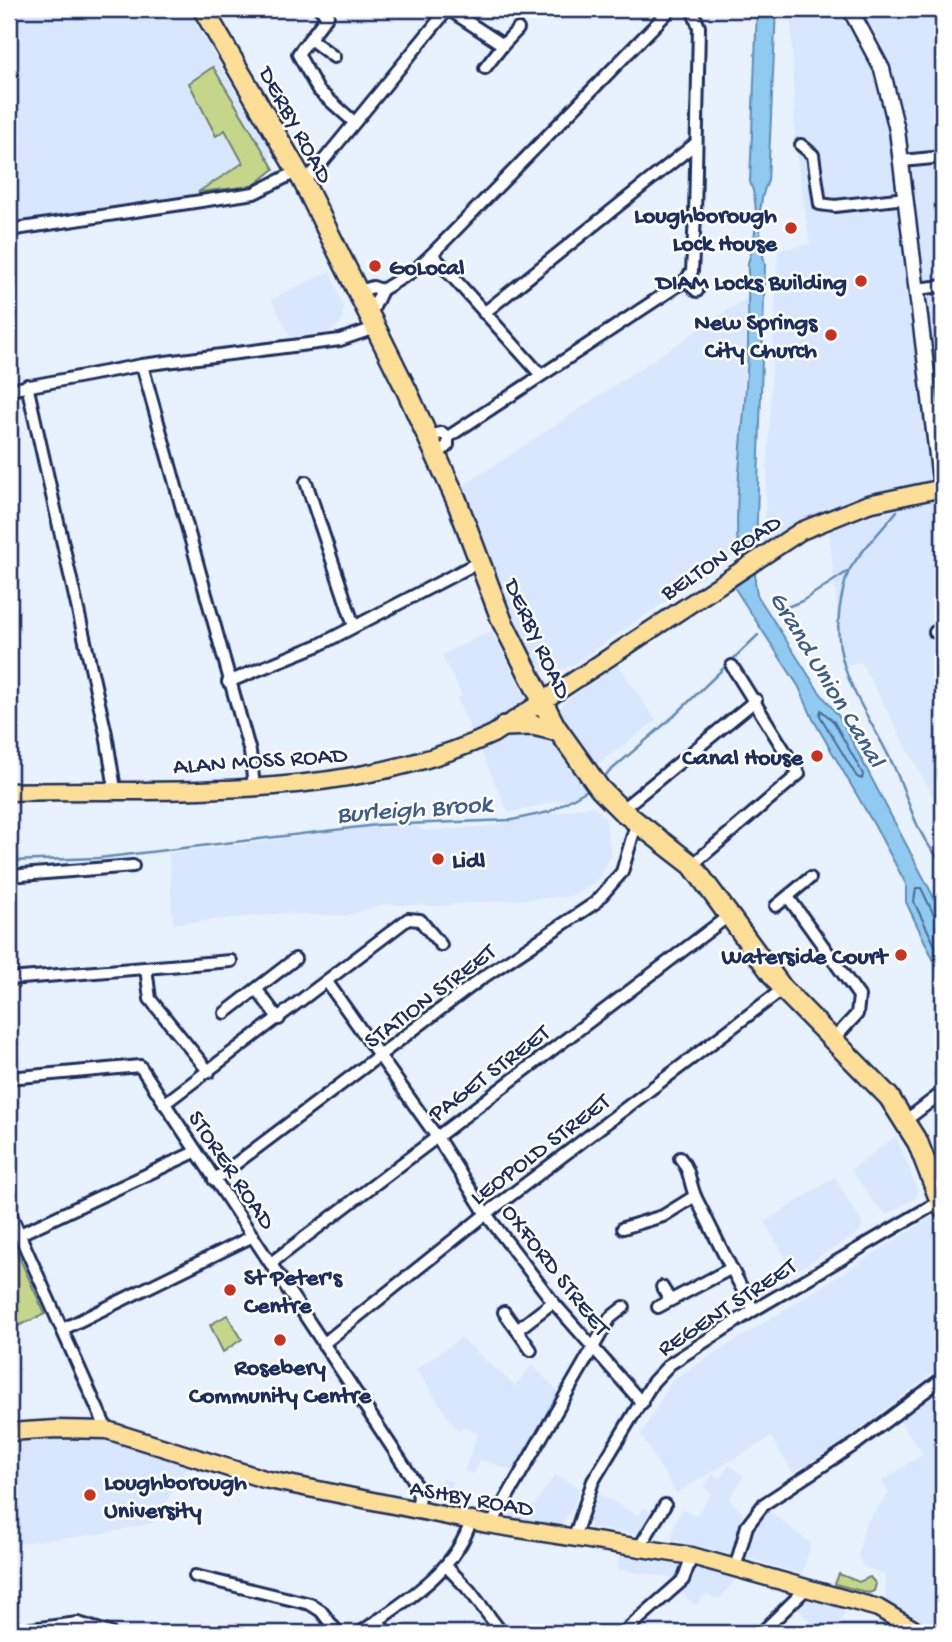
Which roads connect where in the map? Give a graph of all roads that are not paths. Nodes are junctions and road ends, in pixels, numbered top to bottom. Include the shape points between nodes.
1 (203, 9) edge
2 (320, 9) edge
3 (448, 9) edge
4 (671, 9) edge
5 (692, 9) edge
6 (850, 9) edge
7 (519, 29) dead end
8 (310, 38) junction
9 (503, 45) junction
10 (334, 57) dead end
11 (485, 68) dead end
12 (354, 122) junction
13 (695, 144) junction
14 (800, 145) dead end
15 (943, 157) edge
16 (902, 161) junction
17 (300, 176) junction
18 (906, 198) junction
19 (820, 204) junction
20 (815, 216) dead end
21 (9, 230) edge
22 (432, 254) junction
23 (686, 280) junction
24 (943, 286) edge
25 (916, 289) junction
26 (382, 290) junction
27 (697, 291) dead end
28 (356, 292) junction
29 (484, 313) junction
30 (371, 320) junction
31 (142, 365) junction
32 (540, 374) junction
33 (27, 385) junction
34 (9, 390) edge
35 (438, 436) junction
36 (306, 482) dead end
37 (942, 488) edge
38 (479, 562) junction
39 (354, 626) junction
40 (732, 666) dead end
41 (228, 682) junction
42 (756, 700) junction
43 (540, 702) junction
44 (505, 726) junction
45 (558, 731) junction
46 (254, 786) junction
47 (115, 789) junction
48 (9, 792) edge
49 (629, 815) junction
50 (692, 865) junction
51 (133, 866) dead end
52 (117, 868) junction
53 (9, 876) edge
54 (810, 878) dead end
55 (118, 881) dead end
56 (788, 897) junction
57 (776, 906) dead end
58 (730, 914) junction
59 (440, 945) dead end
60 (295, 959) dead end
61 (231, 961) dead end
62 (215, 962) junction
63 (146, 968) junction
64 (216, 975) dead end
65 (9, 979) edge
66 (327, 982) junction
67 (783, 989) junction
68 (257, 990) junction
69 (225, 1013) dead end
70 (279, 1019) junction
71 (833, 1040) junction
72 (380, 1058) junction
73 (209, 1072) junction
74 (9, 1078) edge
75 (943, 1092) edge
76 (164, 1104) junction
77 (905, 1121) junction
78 (437, 1137) junction
79 (195, 1152) junction
80 (680, 1158) dead end
81 (699, 1162) dead end
82 (689, 1168) junction
83 (214, 1180) junction
84 (695, 1196) junction
85 (942, 1205) edge
86 (9, 1211) edge
87 (486, 1214) junction
88 (623, 1228) dead end
89 (20, 1234) junction
90 (253, 1236) junction
91 (271, 1263) junction
92 (730, 1269) junction
93 (662, 1287) dead end
94 (670, 1300) junction
95 (553, 1302) junction
96 (624, 1307) dead end
97 (658, 1307) dead end
98 (754, 1310) junction
99 (504, 1312) dead end
100 (63, 1329) junction
101 (517, 1330) junction
102 (323, 1344) junction
103 (591, 1349) junction
104 (531, 1350) dead end
105 (943, 1378) edge
106 (642, 1403) junction
107 (107, 1430) junction
108 (9, 1432) edge
109 (665, 1505) dead end
110 (417, 1510) junction
111 (471, 1521) junction
112 (491, 1525) junction
113 (574, 1538) junction
114 (640, 1546) junction
115 (692, 1556) junction
116 (736, 1565) junction
117 (446, 1566) junction
118 (195, 1576) dead end
119 (808, 1587) junction
120 (378, 1620) junction
121 (9, 1632) edge
122 (110, 1633) edge
123 (338, 1633) edge
124 (360, 1633) edge
125 (386, 1633) edge
126 (502, 1633) edge
127 (622, 1633) edge
128 (761, 1633) edge
129 (920, 1633) edge

1 - 17 highway, DERBY ROAD
2 - 8 street via 328,15
3 - 9 street
3 - 12 street
4 - 22 street
5 - 13 street via 699,27
6 - 16 street via 881,69
7 - 9 street
8 - 10 street
8 - 12 street via 298,54 318,90
9 - 11 street
12 - 17 street
13 - 23 street via 692,271
13 - 29 street
14 - 19 street via 813,155
15 - 16 street
16 - 18 street
17 - 21 street via 254,193
17 - 28 highway, DERBY ROAD
18 - 19 street
18 - 25 street
19 - 20 street
22 - 26 street
22 - 29 street
23 - 27 street
23 - 32 street
24 - 25 street
25 - 37 street
26 - 28 street via 373,287
26 - 30 street
28 - 30 highway, DERBY ROAD
29 - 32 street
30 - 31 street via 340,340
30 - 35 highway, DERBY ROAD
31 - 33 street
31 - 41 street
32 - 35 street
33 - 34 street
33 - 47 street
35 - 38 highway, DERBY ROAD via 437,455
36 - 39 street
37 - 43 main road, BELTON ROAD via 868,504 801,531
38 - 39 street
38 - 43 highway, DERBY ROAD
39 - 41 street via 276,665
40 - 42 street
41 - 46 street via 250,752
42 - 49 street
42 - 50 street via 799,774
43 - 44 main road, ALAN MOSS ROAD
43 - 45 highway, DERBY ROAD
44 - 45 highway via 533,725
44 - 46 main road, ALAN MOSS ROAD via 469,745 396,768 315,782
45 - 49 highway, DERBY ROAD via 596,785
46 - 47 main road, ALAN MOSS ROAD
47 - 48 main road, ALAN MOSS ROAD
49 - 50 highway, DERBY ROAD
49 - 72 street, STATION STREET via 622,872 595,903 482,978
50 - 58 highway, DERBY ROAD
51 - 52 street
52 - 53 street
52 - 55 street
54 - 56 street
56 - 57 street
56 - 71 street via 859,996 857,1014
58 - 67 highway, DERBY ROAD
58 - 78 street, PAGET STREET
59 - 66 street via 420,920 408,919
60 - 68 street
61 - 62 street
62 - 63 street
62 - 64 street
63 - 65 street
63 - 73 street via 150,999
66 - 70 street
66 - 72 street, OXFORD STREET
67 - 71 highway, DERBY ROAD
67 - 87 street, LEOPOLD STREET
68 - 69 street
68 - 70 street
70 - 73 street
71 - 77 highway, DERBY ROAD via 889,1097
72 - 78 street, OXFORD STREET
72 - 83 street, STATION STREET
73 - 76 street
74 - 76 street, STORER ROAD via 140,1066
75 - 77 street
76 - 79 street, STORER ROAD
77 - 85 highway, DERBY ROAD
78 - 87 street, OXFORD STREET
78 - 91 street, PAGET STREET
79 - 83 street, STORER ROAD
79 - 89 street
80 - 82 street
81 - 82 street
82 - 84 street
83 - 90 street, STORER ROAD
84 - 88 street via 637,1231
84 - 92 street
85 - 98 street, REGENT STREET
86 - 89 street
87 - 95 street, OXFORD STREET
87 - 102 street, LEOPOLD STREET
89 - 100 street
90 - 91 street, STORER ROAD
90 - 100 street
91 - 102 street, STORER ROAD
92 - 94 street
92 - 98 street
93 - 94 street
94 - 97 street
95 - 101 street
95 - 103 street, OXFORD STREET
96 - 103 street via 610,1318
98 - 106 street, REGENT STREET via 670,1364
99 - 101 street
100 - 107 street
101 - 104 street
102 - 110 street, STORER ROAD via 414,1479
103 - 106 street, OXFORD STREET
103 - 112 street
105 - 116 street via 858,1443 764,1504 747,1526
106 - 113 street, REGENT STREET via 593,1481
107 - 108 main road, ASHBY ROAD
107 - 110 main road, ASHBY ROAD via 264,1479
109 - 114 street
110 - 111 main road, ASHBY ROAD
111 - 112 main road, ASHBY ROAD
111 - 117 street via 462,1545
112 - 113 main road, ASHBY ROAD
113 - 114 main road, ASHBY ROAD
114 - 115 main road, ASHBY ROAD
115 - 116 main road, ASHBY ROAD
115 - 127 street via 683,1580
116 - 119 main road, ASHBY ROAD
117 - 120 street
117 - 126 street
118 - 123 street via 310,1604
119 - 128 street
119 - 129 main road, ASHBY ROAD via 878,1608
120 - 124 street
120 - 125 street
121 - 122 street via 78,1623

